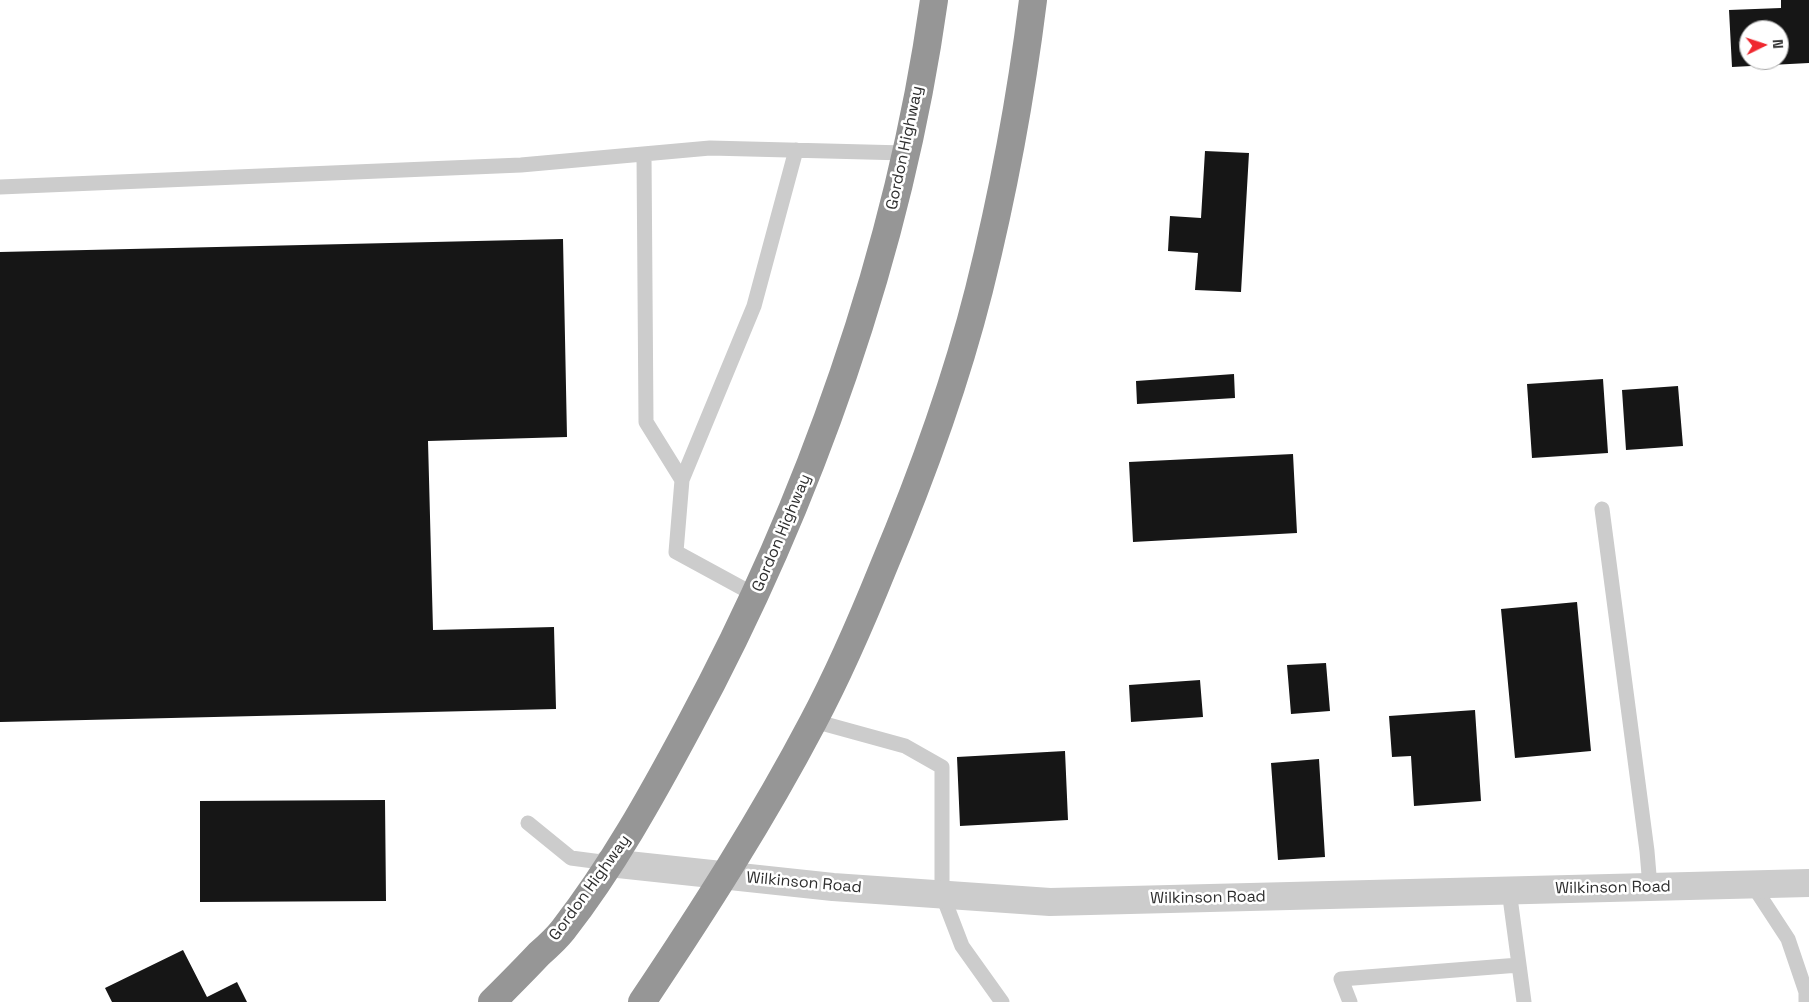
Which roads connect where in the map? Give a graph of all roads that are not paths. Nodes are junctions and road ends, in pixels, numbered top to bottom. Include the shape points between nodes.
1 (934, 0) edge
2 (1033, 0) edge
3 (796, 150) junction
4 (905, 153) junction
5 (644, 154) junction
6 (0, 187) edge
7 (682, 480) junction
8 (1602, 509) dead end
9 (755, 595) junction
10 (814, 721) junction
11 (528, 823) dead end
12 (609, 863) junction
13 (725, 876) junction
14 (1809, 883) edge
15 (1752, 884) junction
16 (1650, 887) junction
17 (1509, 890) junction
18 (942, 894) junction
19 (1519, 965) junction
20 (492, 1002) edge
21 (642, 1002) edge
22 (1002, 1002) edge
23 (1350, 1002) edge
24 (1524, 1002) edge
25 (1806, 1002) edge

1 - 4 highway, Gordon Highway
2 - 10 highway via 1005,175 979,291 950,390 908,508 862,620
3 - 4 lane
3 - 5 lane via 710,148
3 - 7 lane via 754,306
4 - 9 highway, Gordon Highway via 883,249 848,362 809,468
5 - 6 lane via 521,165
5 - 7 lane via 646,422
7 - 9 lane via 676,552
8 - 16 lane
9 - 12 highway, Gordon Highway via 658,784
10 - 13 highway
10 - 18 lane via 905,746 942,767
11 - 12 lane via 571,858
12 - 13 street, Wilkinson Road
12 - 20 highway, Gordon Highway via 561,932
13 - 18 street, Wilkinson Road
13 - 21 highway
14 - 15 street, Wilkinson Road
15 - 16 street, Wilkinson Road
15 - 25 lane via 1788,939 1806,992
16 - 17 street, Wilkinson Road
17 - 18 street, Wilkinson Road via 1050,902
17 - 19 lane
18 - 22 lane via 962,946
19 - 23 lane via 1341,979
19 - 24 lane

